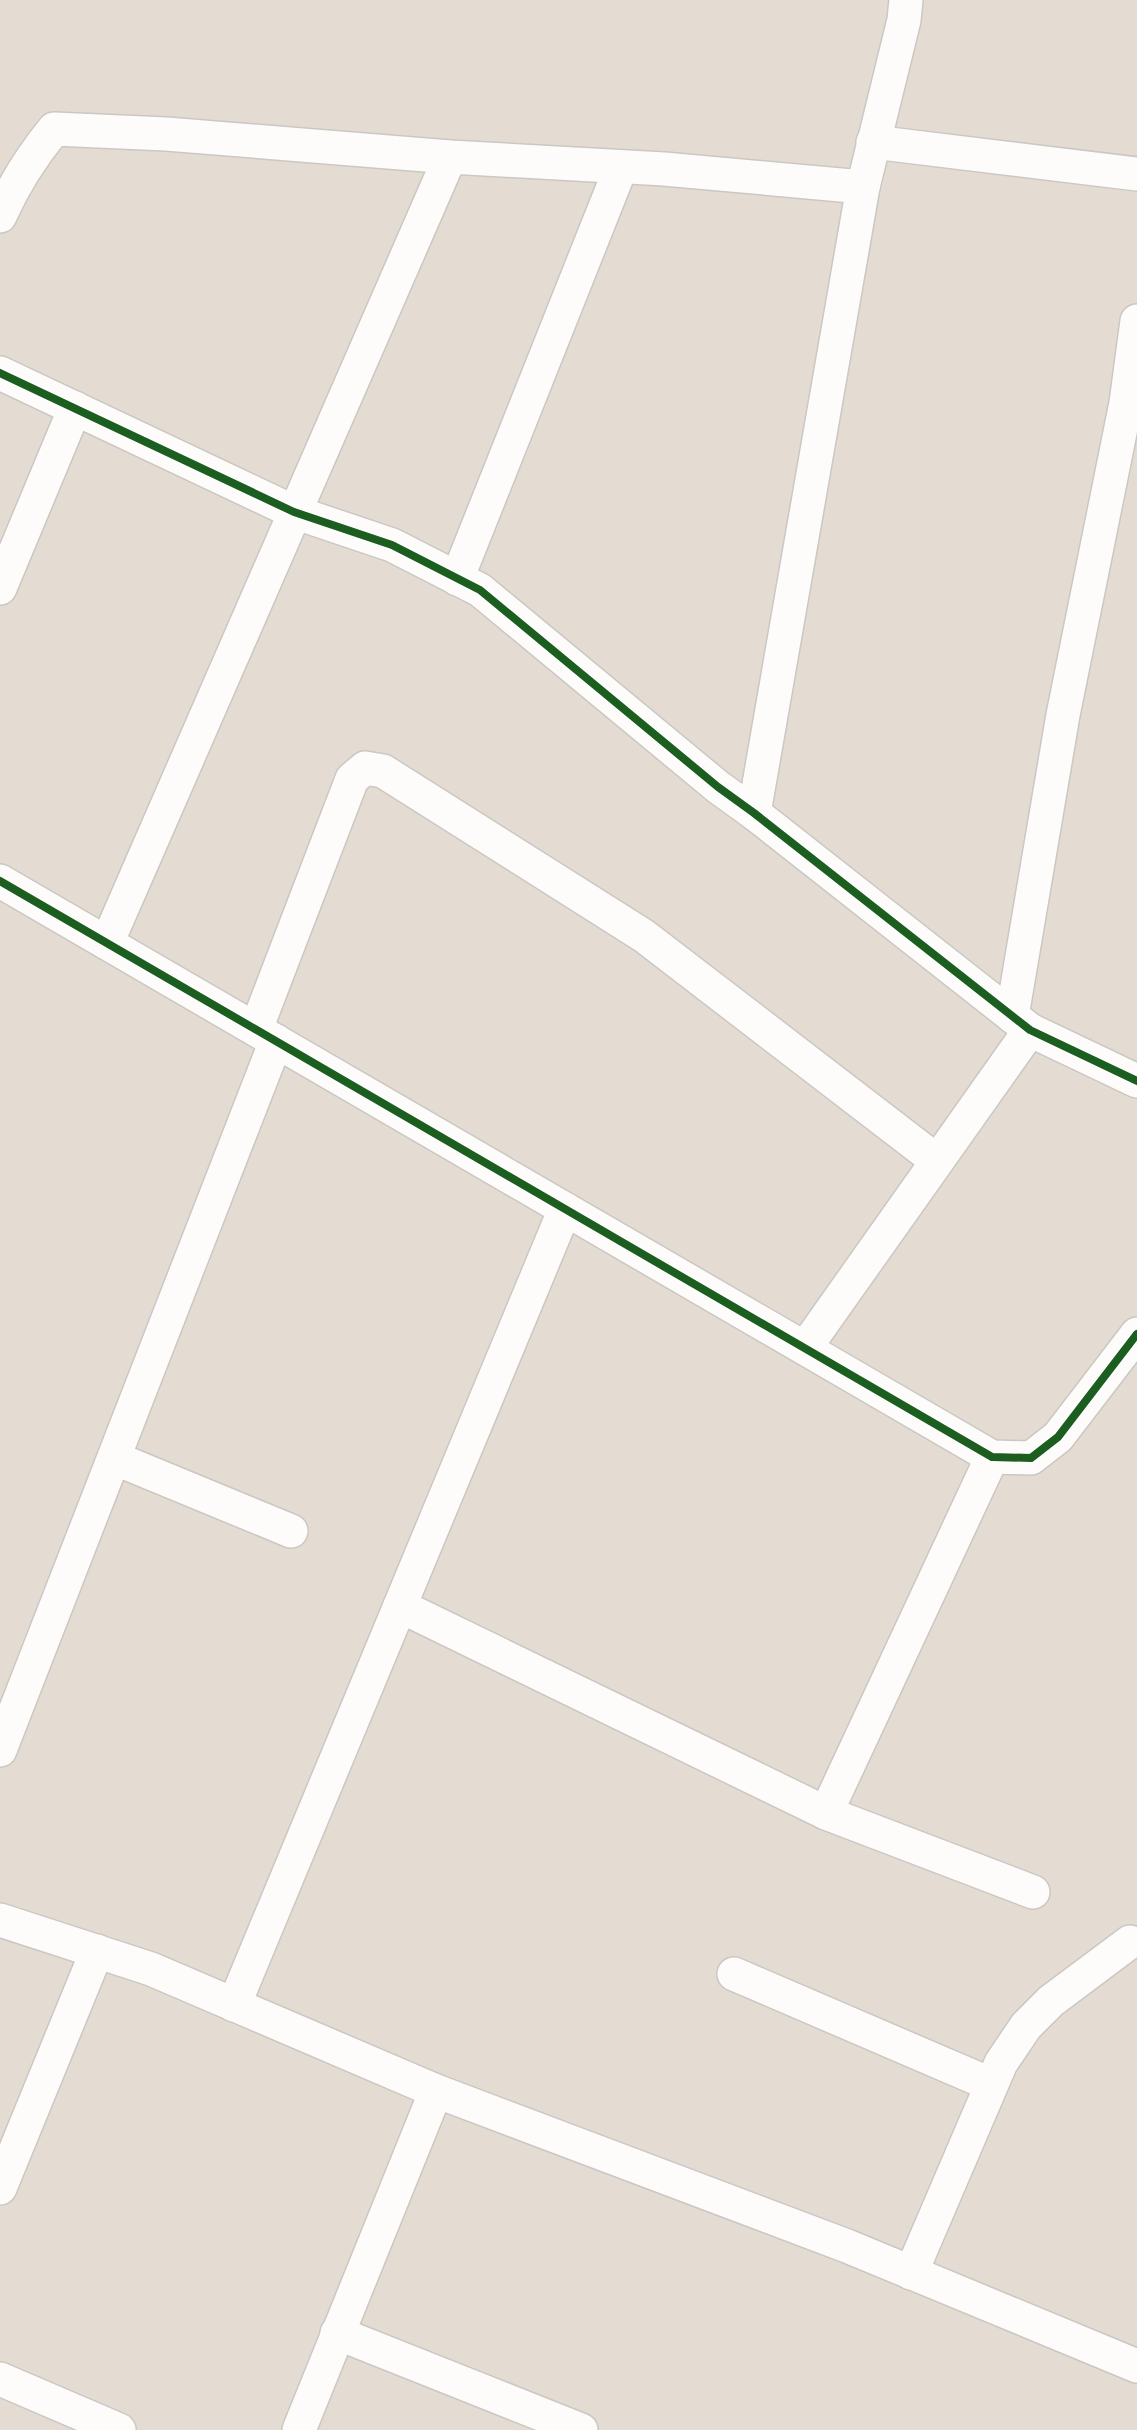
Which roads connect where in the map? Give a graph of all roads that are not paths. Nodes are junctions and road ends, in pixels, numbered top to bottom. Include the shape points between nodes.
1 (906, 0) edge
2 (873, 142) junction
3 (450, 157) junction
4 (621, 167) junction
5 (1137, 174) edge
6 (863, 187) junction
7 (0, 216) edge
8 (1137, 321) edge
9 (0, 372) edge
10 (75, 408) junction
11 (294, 512) junction
12 (457, 579) junction
13 (0, 588) edge
14 (754, 813) junction
15 (1, 886) edge
16 (107, 943) junction
17 (1021, 1023) junction
18 (266, 1035) junction
19 (1137, 1081) edge
20 (937, 1161) junction
21 (565, 1209) junction
22 (1137, 1334) edge
23 (805, 1348) junction
24 (992, 1457) junction
25 (114, 1458) junction
26 (291, 1531) dead end
27 (400, 1606) junction
28 (0, 1750) edge
29 (826, 1812) junction
30 (1034, 1892) dead end
31 (0, 1920) edge
32 (1135, 1942) edge
33 (97, 1951) junction
34 (734, 1974) dead end
35 (234, 2005) junction
36 (990, 2084) junction
37 (436, 2091) junction
38 (0, 2188) edge
39 (911, 2272) junction
40 (338, 2333) junction
41 (1137, 2366) edge
42 (0, 2379) edge
43 (119, 2430) edge
44 (299, 2430) edge
45 (581, 2430) edge

1 - 2 street
2 - 5 street
2 - 6 street
3 - 4 street
3 - 7 street via 54,129 36,150
3 - 11 street
4 - 6 street
4 - 12 street
6 - 14 street
8 - 17 street via 1126,403 1063,715
9 - 10 street
10 - 11 street
10 - 13 street
11 - 12 street via 392,545
11 - 16 street
12 - 14 street via 480,590
14 - 17 street
15 - 16 street
16 - 18 street
17 - 19 street
17 - 20 street
18 - 20 street via 352,779 365,768 383,771 644,936
18 - 21 street
18 - 25 street
20 - 23 street
21 - 23 street
21 - 27 street
22 - 24 street via 1058,1437 1031,1458
23 - 24 street
24 - 29 street
25 - 26 street
25 - 28 street
27 - 29 street
27 - 35 street
29 - 30 street
31 - 33 street
32 - 36 street via 1051,2001 1026,2026
33 - 35 street via 151,1969
33 - 38 street
34 - 36 street
35 - 37 street
36 - 39 street
37 - 39 street
37 - 40 street
39 - 41 street
40 - 44 street
40 - 45 street
42 - 43 street

